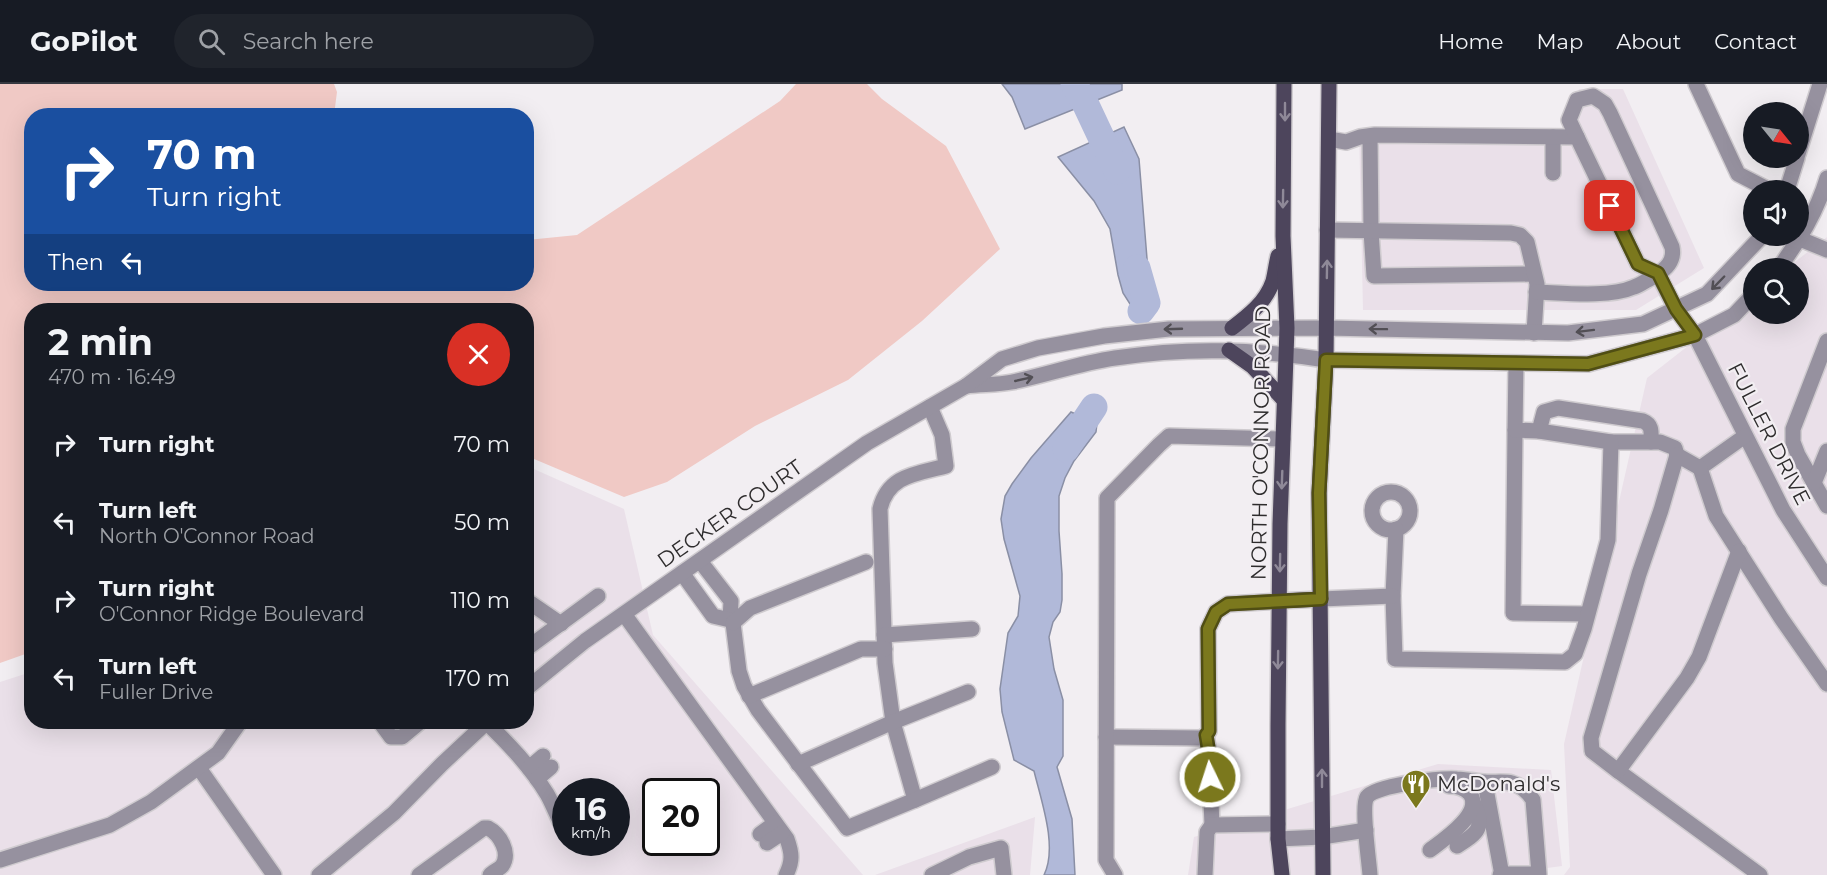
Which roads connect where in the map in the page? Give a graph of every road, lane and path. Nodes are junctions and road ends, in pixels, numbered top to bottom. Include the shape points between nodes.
1 (1284, 84) edge
2 (1329, 84) edge
3 (1696, 84) edge
4 (1820, 84) edge
5 (1809, 120) edge
6 (1370, 136) junction
7 (1553, 137) junction
8 (1577, 137) junction
9 (1329, 139) junction
10 (1553, 173) dead end
11 (1827, 178) edge
12 (1750, 180) edge
13 (1809, 224) edge
14 (1328, 230) junction
15 (1371, 231) junction
16 (1283, 236) junction
17 (1809, 243) edge
18 (1753, 246) edge
19 (1827, 250) edge
20 (1658, 273) junction
21 (1534, 274) junction
22 (1536, 292) junction
23 (1743, 306) edge
24 (1676, 309) junction
25 (1232, 328) junction
26 (1287, 328) junction
27 (1327, 328) junction
28 (1534, 333) junction
29 (1695, 335) junction
30 (1827, 341) edge
31 (1229, 350) junction
32 (1285, 354) junction
33 (1326, 360) junction
34 (1516, 363) junction
35 (966, 386) junction
36 (1284, 400) junction
37 (930, 407) junction
38 (1515, 430) junction
39 (1539, 431) junction
40 (1744, 436) junction
41 (1283, 439) junction
42 (1611, 442) junction
43 (1651, 442) junction
44 (1827, 450) edge
45 (1677, 455) junction
46 (1700, 468) junction
47 (1814, 483) junction
48 (1827, 506) edge
49 (1396, 530) dead end
50 (1739, 551) junction
51 (700, 561) junction
52 (866, 562) dead end
53 (682, 573) junction
54 (1827, 578) edge
55 (723, 590) junction
56 (598, 596) dead end
57 (1393, 596) junction
58 (1321, 599) junction
59 (1279, 602) junction
60 (705, 604) junction
61 (534, 605) edge
62 (624, 614) junction
63 (1587, 614) junction
64 (731, 621) junction
65 (561, 624) junction
66 (972, 629) dead end
67 (885, 641) junction
68 (534, 643) edge
69 (534, 682) edge
70 (1827, 684) edge
71 (968, 692) dead end
72 (749, 696) junction
73 (893, 722) junction
74 (235, 729) edge
75 (385, 729) edge
76 (412, 729) edge
77 (480, 729) edge
78 (494, 729) edge
79 (1206, 735) junction
80 (1106, 737) junction
81 (547, 762) dead end
82 (798, 764) junction
83 (992, 767) dead end
84 (199, 768) junction
85 (1618, 771) junction
86 (533, 773) junction
87 (1485, 783) junction
88 (915, 800) junction
89 (1365, 801) junction
90 (1473, 802) junction
91 (552, 803) edge
92 (1212, 825) junction
93 (779, 828) junction
94 (1366, 830) junction
95 (1278, 832) junction
96 (1322, 837) junction
97 (764, 838) dead end
98 (1457, 846) dead end
99 (1430, 850) dead end
100 (969, 857) junction
101 (0, 860) edge
102 (274, 875) edge
103 (319, 875) edge
104 (419, 875) edge
105 (490, 875) edge
106 (786, 875) edge
107 (932, 875) edge
108 (966, 875) edge
109 (1004, 875) edge
110 (1115, 875) edge
111 (1205, 875) edge
112 (1282, 875) edge
113 (1323, 875) edge
114 (1370, 875) edge
115 (1501, 875) edge
116 (1539, 875) edge
117 (1760, 875) edge

1 -> 16 main road, NORTH O'CONNOR ROAD
2 - 9 main road
3 - 12 street via 1738,174
4 - 5 street
6 - 7 street
6 - 9 street via 1346,141
6 - 15 street
7 - 8 street
7 - 10 street
8 - 20 street via 1638,264
8 - 20 street via 1569,120 1577,100 1593,96 1610,113 1672,246 1670,264
9 - 14 main road
11 - 13 street
14 - 15 street
27 -> 14 main road
15 - 21 street via 1520,235 1527,242
15 - 21 street via 1374,276
16 - 25 main road via 1268,293 1251,314
16 - 26 main road, NORTH O'CONNOR ROAD
17 - 19 street
18 -> 24 street, DECKER COURT via 1707,294
20 - 22 street via 1634,288 1617,291
20 - 24 street, FULLER DRIVE
21 - 22 street
22 - 28 street
23 - 29 street via 1734,315
24 -> 28 street, DECKER COURT via 1643,324
24 - 29 street, FULLER DRIVE
25 - 26 street, DECKER COURT
25 -> 35 street, DECKER COURT via 1169,329 1038,348 1002,359
26 - 27 street, DECKER COURT
26 - 32 main road, NORTH O'CONNOR ROAD
28 -> 27 street, DECKER COURT
27 - 33 main road
29 - 34 street via 1588,364
29 - 40 street, FULLER DRIVE
30 - 47 street via 1793,429 1793,442
31 - 32 street
35 -> 31 street via 1009,382 1113,358 1183,350
31 - 36 main road via 1253,367
32 - 33 street
32 - 36 main road, NORTH O'CONNOR ROAD
33 - 34 street
33 - 58 main road via 1319,493
34 - 38 street
35 - 37 street, DECKER COURT
36 - 41 main road, NORTH O'CONNOR ROAD
37 - 51 street, DECKER COURT via 867,443
37 - 67 street via 942,435 946,466 900,479 886,492 880,509
38 - 39 street
38 - 63 street via 1513,613
39 - 42 street
39 - 43 street via 1544,412 1558,408 1643,421 1651,428
40 - 46 street
40 - 54 street, FULLER DRIVE via 1783,510
41 -> 59 main road, NORTH O'CONNOR ROAD
41 - 80 street via 1169,436 1107,498
42 - 43 street
42 - 63 street via 1608,540
43 - 45 street via 1675,448
44 - 47 street
45 - 46 street
45 - 85 street via 1591,738 1592,751
46 - 50 street via 1716,516
47 - 48 street
49 - 57 street
50 - 70 street
50 - 85 street via 1699,657
51 - 53 street, DECKER COURT
51 - 55 street
52 - 64 street via 750,608
53 - 60 street
53 - 62 street, DECKER COURT
55 - 60 street
55 - 64 street via 731,601
56 - 65 street
57 - 58 street
57 - 63 street via 1395,659 1565,662 1575,654
58 - 59 main road
96 -> 58 main road
59 - 79 street via 1228,604 1216,612 1208,629
59 -> 95 main road, NORTH O'CONNOR ROAD
60 - 64 street via 713,616
61 - 65 street
62 - 69 street, DECKER COURT
62 - 93 street
64 - 72 street via 739,671
65 - 68 street
66 - 67 street
67 - 72 street
67 - 73 street
71 - 73 street
72 - 82 street
73 - 82 street
73 - 88 street
74 - 84 street via 218,753
75 - 76 street via 391,737 402,737
77 - 103 street via 394,813
78 - 86 street
79 - 80 street
79 - 92 street
80 - 110 street via 1106,860
81 - 86 street
82 - 88 street via 847,828
83 - 88 street
84 - 101 street via 152,802 110,825
84 - 102 street
85 - 117 street
86 - 91 street
87 - 89 street via 1457,778 1410,783 1372,792
87 - 115 street
87 - 116 street via 1514,784 1533,800
89 - 90 street via 1452,786 1467,791
89 - 94 street
90 - 98 street via 1479,828 1473,837
90 - 99 street via 1463,823
92 - 95 street
92 - 111 street via 1207,832
93 - 97 street
93 - 106 street via 792,852
94 - 96 street
94 - 114 street
95 - 96 street
95 - 112 main road, NORTH O'CONNOR ROAD
96 - 113 main road
100 - 107 street
100 - 108 street
100 - 109 street via 1001,848
104 - 105 street via 484,828 492,830 506,855 501,867
115 - 116 street

